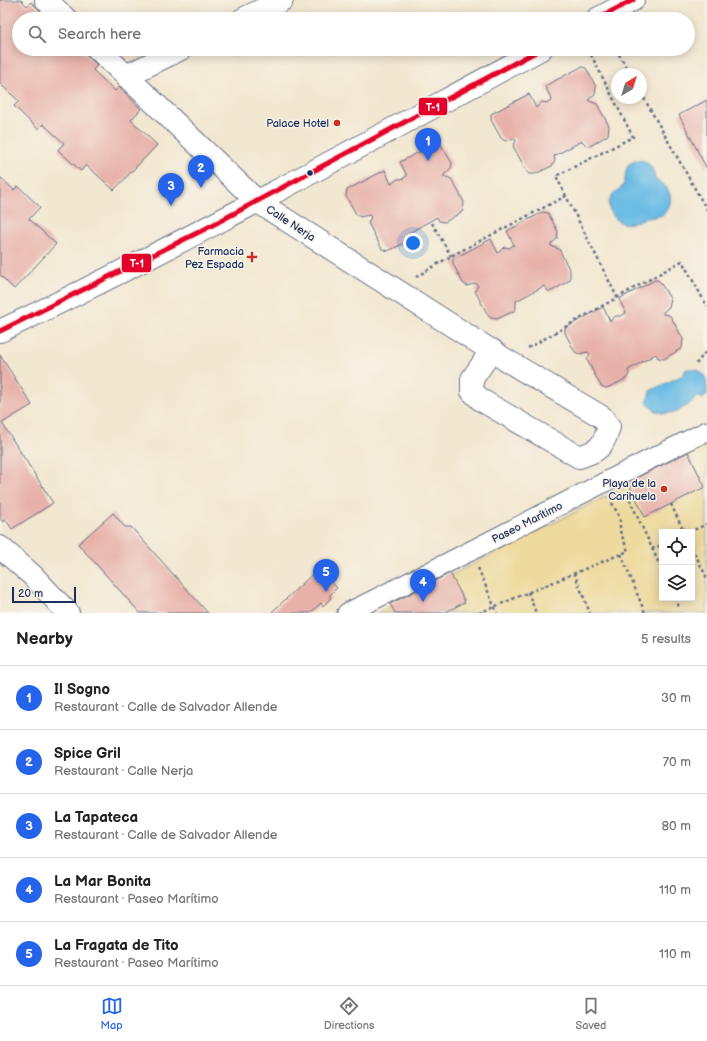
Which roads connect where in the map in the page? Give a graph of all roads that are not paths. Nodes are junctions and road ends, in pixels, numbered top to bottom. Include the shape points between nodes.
1 (46, 0) edge
2 (282, 0) edge
3 (633, 0) edge
4 (59, 12) edge
5 (257, 12) edge
6 (610, 12) edge
7 (105, 56) edge
8 (167, 56) edge
9 (528, 56) edge
10 (126, 76) junction
11 (258, 202) junction
12 (0, 331) edge
13 (499, 355) junction
14 (707, 431) edge
15 (0, 547) edge
16 (68, 613) edge
17 (347, 613) edge

1 - 4 street
2 - 5 street
3 - 6 street
7 - 10 street, Calle Nerja
8 - 10 street
9 - 11 street
10 - 11 street, Calle Nerja
11 - 12 street via 90,289
11 - 13 street, Calle Nerja
13 - 13 street, Calle Nerja via 472,379 472,390 481,400 579,457 595,452 604,443 609,427 602,417
14 - 17 street, Paseo Marítimo
15 - 16 street via 32,575

